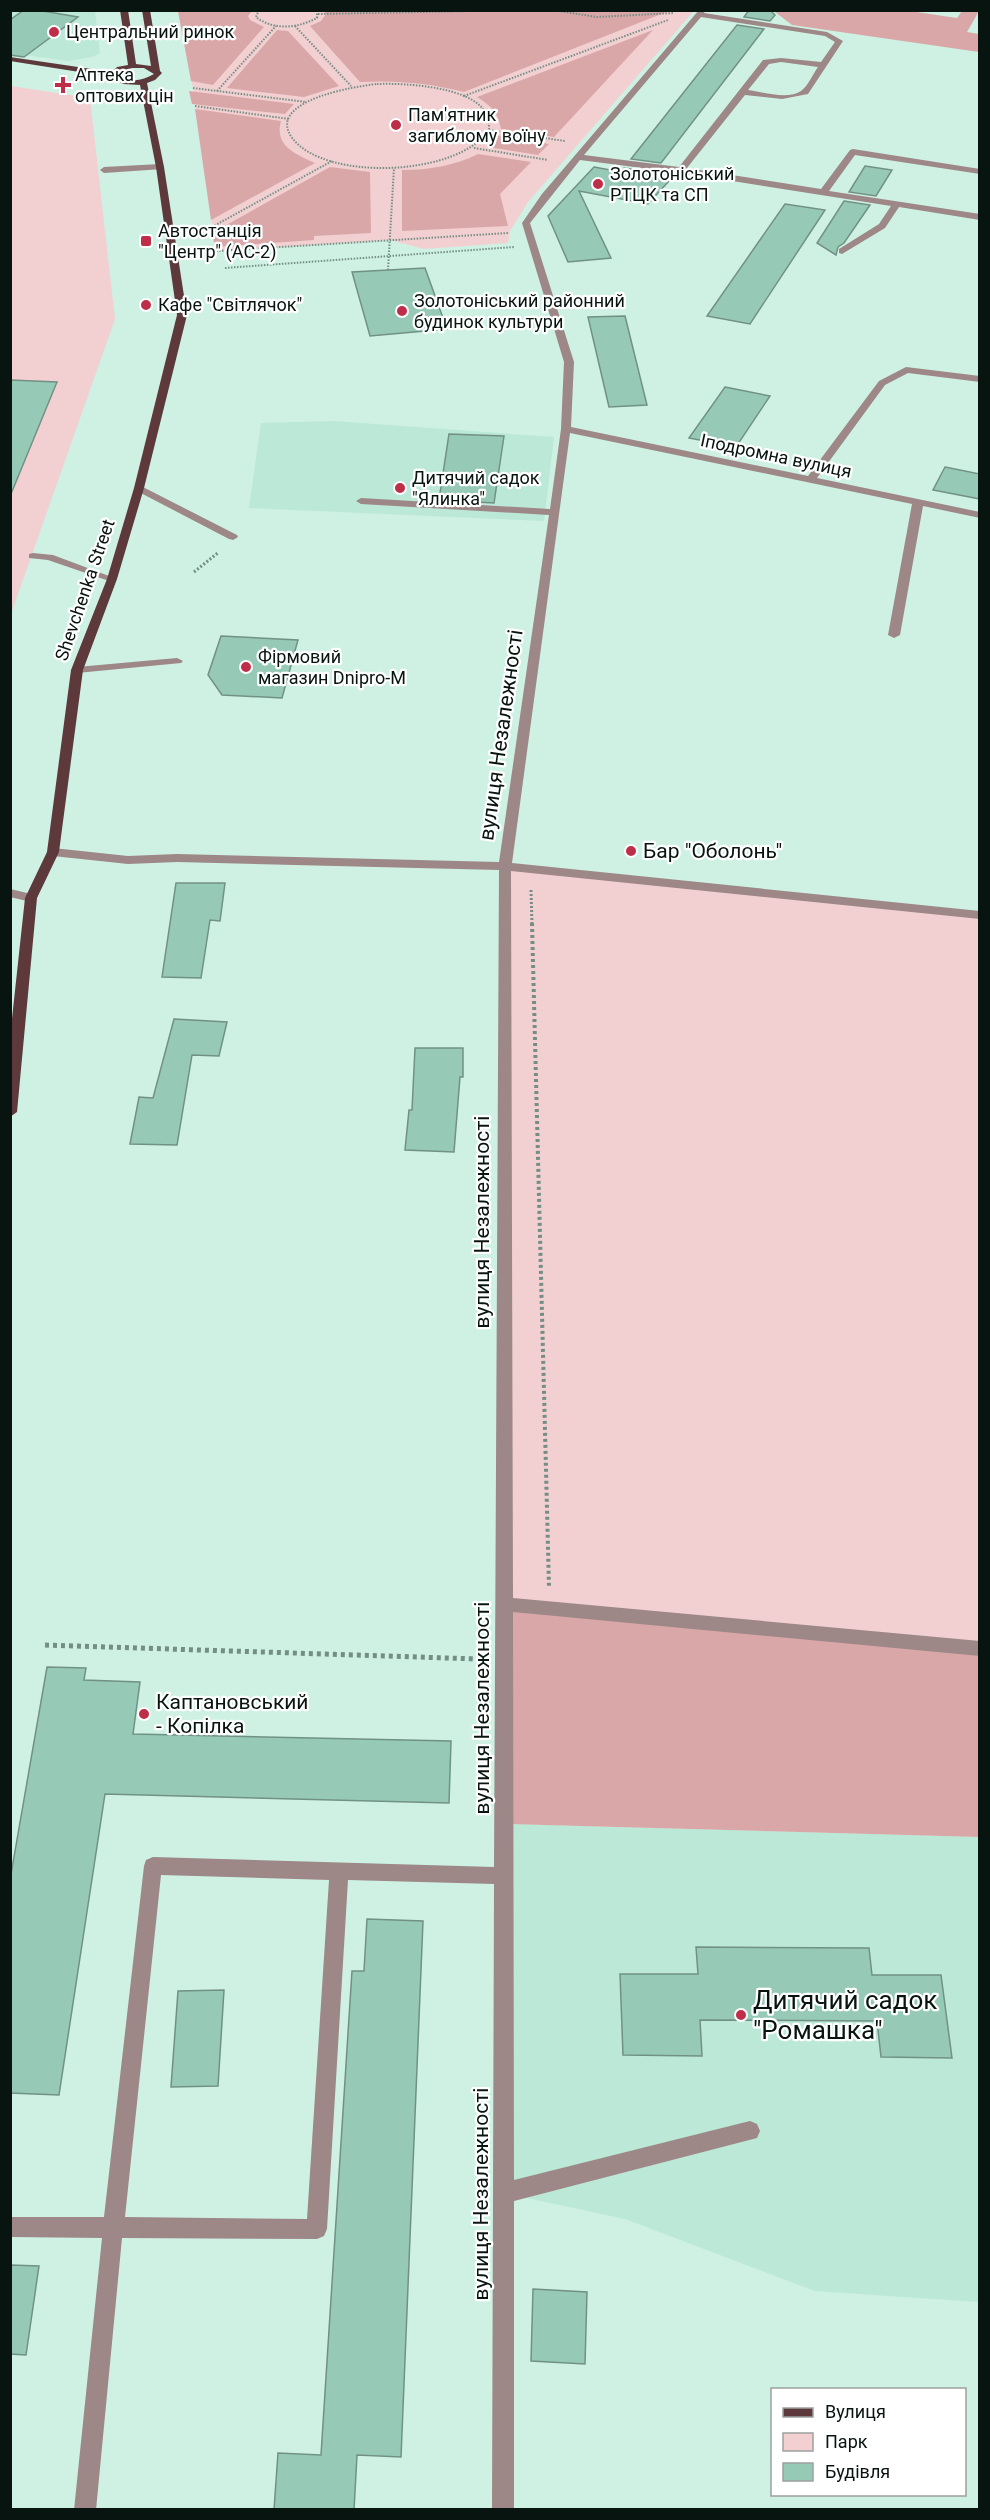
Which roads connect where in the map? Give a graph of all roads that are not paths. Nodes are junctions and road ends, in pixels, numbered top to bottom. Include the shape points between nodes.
1 (124, 10) edge
2 (146, 10) edge
3 (702, 13) edge
4 (10, 59) edge
5 (824, 65) junction
6 (132, 66) junction
7 (156, 70) junction
8 (114, 75) junction
9 (143, 82) junction
10 (743, 92) junction
11 (579, 157) junction
12 (160, 167) junction
13 (104, 170) dead end
14 (681, 170) junction
15 (980, 172) edge
16 (824, 192) junction
17 (897, 204) junction
18 (980, 217) edge
19 (842, 251) dead end
20 (980, 379) edge
21 (566, 429) junction
22 (810, 481) junction
23 (139, 488) junction
24 (361, 501) dead end
25 (918, 502) junction
26 (554, 512) junction
27 (980, 515) edge
28 (233, 537) dead end
29 (33, 556) dead end
30 (112, 579) junction
31 (894, 635) dead end
32 (177, 661) dead end
33 (77, 670) junction
34 (53, 852) junction
35 (506, 866) junction
36 (10, 893) edge
37 (31, 898) junction
38 (980, 915) edge
39 (10, 1112) edge
40 (504, 1604) junction
41 (980, 1649) edge
42 (339, 1871) junction
43 (504, 1876) junction
44 (750, 2130) dead end
45 (503, 2193) junction
46 (10, 2227) edge
47 (112, 2228) junction
48 (85, 2510) edge
49 (503, 2510) edge

1 - 6 main road
2 - 7 main road
3 - 5 street via 827,34 839,41
3 - 11 street, вулиця Незалежності
4 - 8 main road
5 - 10 street via 798,96
5 - 10 street via 766,62
6 - 7 main road
6 - 8 main road
7 - 9 main road via 154,78
8 - 9 main road via 124,82
9 - 12 main road, Shevchenka Street
10 - 14 street
11 - 14 street
11 - 21 street, вулиця Незалежності via 526,223 569,362
12 - 13 street
12 - 23 main road, Shevchenka Street via 182,315
14 - 16 street
15 - 16 street via 853,152
16 - 17 street
17 - 18 street
17 - 19 street via 882,226
20 - 22 street via 906,370 882,383
21 - 22 street, Іподромна вулиця
21 - 26 street, вулиця Незалежності
22 - 25 street, Іподромна вулиця
23 - 28 street
23 - 30 main road, Shevchenka Street
24 - 26 street
25 - 27 street, Іподромна вулиця
25 - 31 street
26 - 35 street, вулиця Незалежності
29 - 30 street via 49,557
30 - 33 main road, Shevchenka Street
32 - 33 street
33 - 34 main road, Shevchenka Street
34 - 35 street via 128,860
34 - 37 main road, Shevchenka Street
35 - 38 street
35 - 40 street, вулиця Незалежності
36 - 37 street
37 - 39 main road, Shevchenka Street
40 - 41 street
40 - 43 street, вулиця Незалежності
42 - 43 street
42 - 47 street via 153,1866
42 - 47 street via 317,2229
43 - 45 street, вулиця Незалежності
44 - 45 street
45 - 49 street, вулиця Незалежності
46 - 47 street
47 - 48 street

